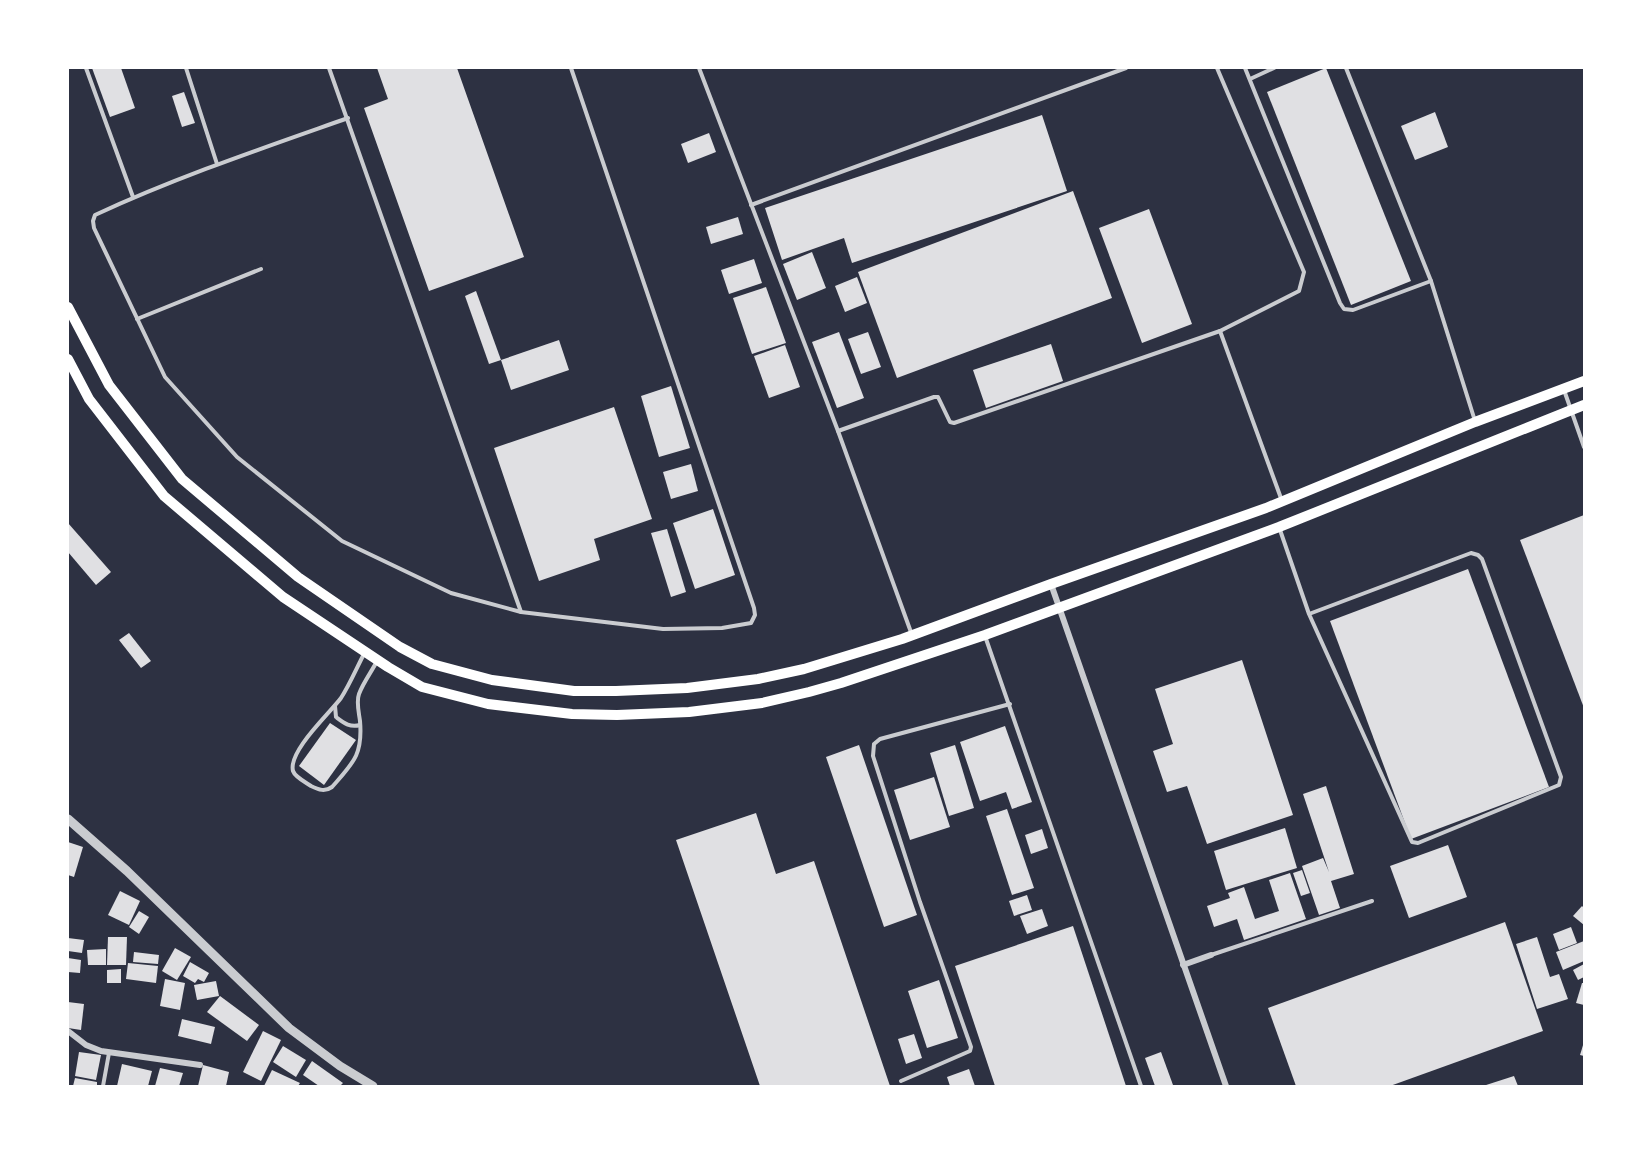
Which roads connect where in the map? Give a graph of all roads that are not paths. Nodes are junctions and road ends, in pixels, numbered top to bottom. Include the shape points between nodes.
1 (86, 68) edge
2 (186, 68) edge
3 (329, 68) edge
4 (571, 68) edge
5 (699, 68) edge
6 (1126, 68) edge
7 (1217, 68) edge
8 (1245, 68) edge
9 (1274, 68) edge
10 (1346, 68) edge
11 (1250, 79) junction
12 (348, 118) junction
13 (217, 165) junction
14 (133, 197) junction
15 (751, 205) junction
16 (261, 269) dead end
17 (1431, 281) junction
18 (68, 307) edge
19 (137, 319) junction
20 (1220, 331) junction
21 (68, 359) edge
22 (1584, 381) edge
23 (1564, 389) junction
24 (1584, 405) edge
25 (1571, 411) junction
26 (1475, 422) junction
27 (838, 431) junction
28 (1584, 447) edge
29 (1282, 501) junction
30 (1279, 526) junction
31 (1051, 584) junction
32 (1059, 606) junction
33 (521, 612) junction
34 (1309, 614) junction
35 (985, 635) junction
36 (912, 636) junction
37 (365, 652) junction
38 (378, 660) junction
39 (1010, 704) junction
40 (335, 705) junction
41 (360, 725) junction
42 (68, 819) edge
43 (1372, 901) dead end
44 (1211, 955) joint
45 (1183, 965) junction
46 (68, 1031) edge
47 (109, 1052) junction
48 (200, 1065) dead end
49 (901, 1081) dead end
50 (103, 1086) edge
51 (373, 1086) edge
52 (1141, 1086) edge
53 (1226, 1086) edge

1 - 14 lane
2 - 13 lane
3 - 12 lane
4 - 33 lane via 755,615 751,623 722,628 663,629
5 - 15 lane
6 - 15 lane
7 - 20 lane via 1304,273 1299,291
8 - 11 lane
9 - 11 lane
10 - 17 lane
11 - 17 lane via 1344,309 1353,310
12 - 13 lane
12 - 33 lane
13 - 14 lane
14 - 19 lane via 95,215 93,221
15 - 27 lane
16 - 19 lane
17 - 26 lane
18 - 36 main road via 109,386 182,479 298,578 432,664 492,680 574,691 687,688 804,669
19 - 33 lane via 165,377 237,457 342,541 451,593
20 - 27 lane via 954,423 938,397 934,397
20 - 29 lane
21 - 37 main road via 88,399 164,496 283,597
22 - 23 main road
23 - 25 lane
23 - 26 main road
24 - 25 main road
25 - 28 lane
25 - 30 main road
26 - 29 main road
27 - 36 lane
29 - 31 main road
30 - 32 main road
30 - 34 lane
31 - 32 street
31 - 36 main road
32 - 35 main road
32 - 45 street
34 - 34 lane via 1471,554 1478,555 1561,777 1559,785 1418,843 1412,842
35 - 38 main road via 809,692 762,703 678,713 572,714 488,704 422,687
35 - 39 lane
37 - 38 main road
37 - 40 lane
38 - 41 lane via 358,694
39 - 49 lane via 880,739 874,744 876,768 971,1047 970,1051
39 - 52 lane
40 - 41 lane via 336,717 354,727
40 - 41 lane via 299,749 293,770 296,776 312,787 332,787 358,754
42 - 51 street via 289,1028
43 - 44 lane
44 - 45 street
45 - 53 street
46 - 47 street via 86,1045
47 - 48 street
47 - 50 lane

